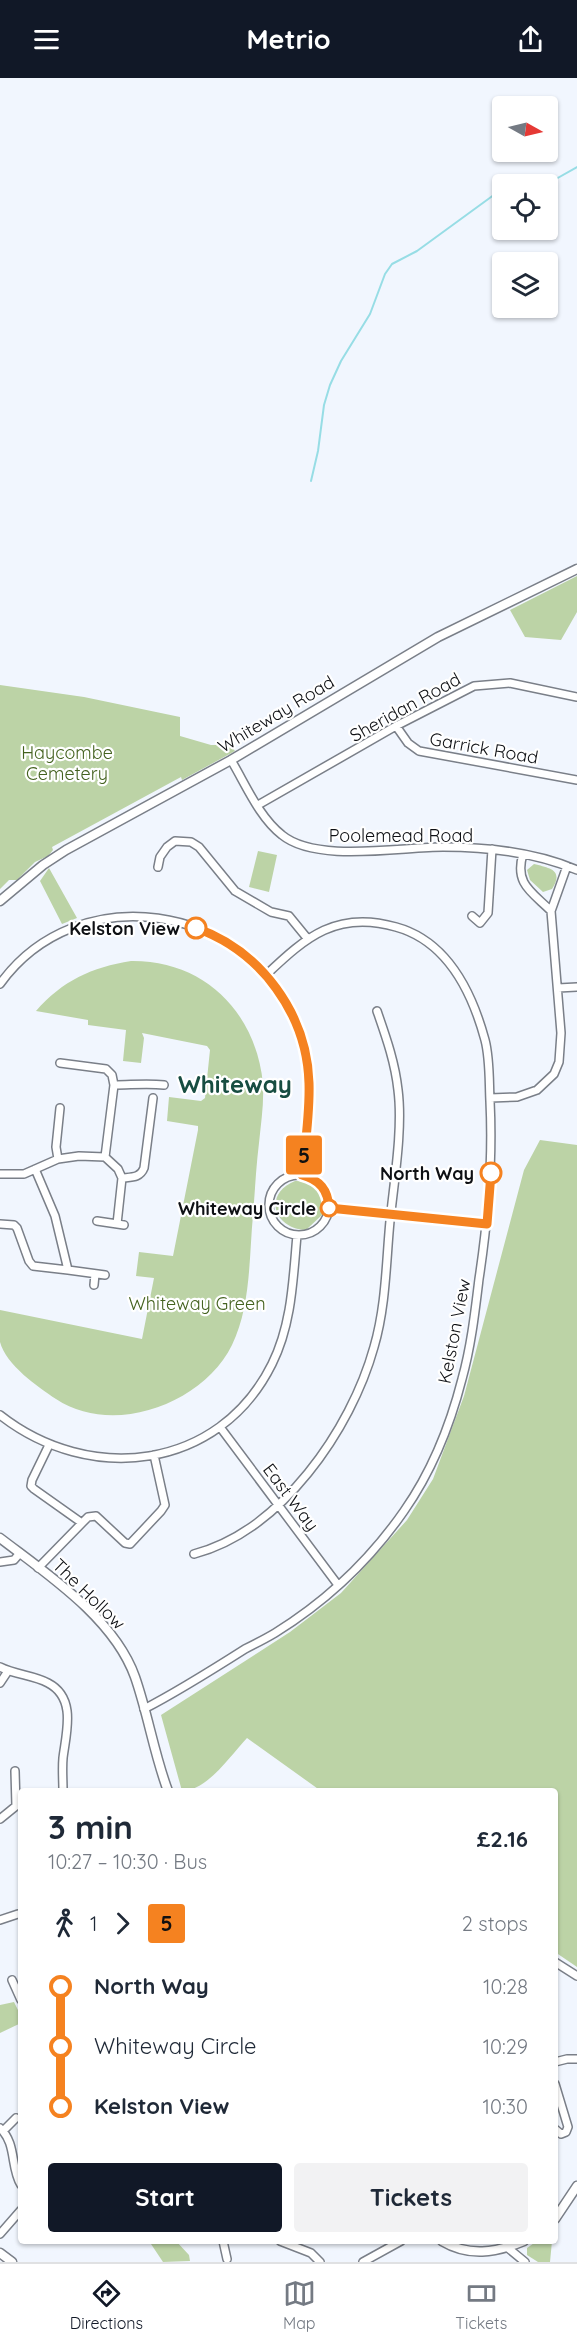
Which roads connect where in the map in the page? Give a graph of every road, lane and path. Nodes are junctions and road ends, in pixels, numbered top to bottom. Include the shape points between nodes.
1 (577, 569) edge
2 (577, 698) edge
3 (396, 726) junction
4 (231, 760) junction
5 (577, 780) edge
6 (258, 806) junction
7 (492, 849) junction
8 (523, 854) junction
9 (567, 866) junction
10 (158, 867) dead end
11 (577, 870) edge
12 (0, 901) edge
13 (551, 912) junction
14 (472, 916) dead end
15 (307, 938) junction
16 (267, 974) junction
17 (0, 984) edge
18 (577, 987) edge
19 (558, 988) junction
20 (377, 1011) dead end
21 (60, 1063) dead end
22 (114, 1085) junction
23 (164, 1085) dead end
24 (153, 1098) dead end
25 (490, 1098) junction
26 (60, 1108) dead end
27 (49, 1117) dead end
28 (59, 1118) junction
29 (105, 1157) junction
30 (58, 1159) junction
31 (35, 1169) junction
32 (0, 1174) edge
33 (302, 1175) junction
34 (122, 1178) junction
35 (329, 1208) junction
36 (391, 1215) junction
37 (97, 1221) dead end
38 (0, 1224) edge
39 (487, 1224) junction
40 (297, 1235) junction
41 (68, 1270) junction
42 (95, 1274) junction
43 (105, 1275) dead end
44 (94, 1285) dead end
45 (0, 1415) edge
46 (220, 1427) junction
47 (49, 1445) junction
48 (154, 1455) junction
49 (278, 1505) junction
50 (82, 1523) junction
51 (0, 1538) edge
52 (20, 1553) junction
53 (194, 1554) dead end
54 (0, 1562) edge
55 (38, 1568) junction
56 (338, 1585) junction
57 (0, 1667) edge
58 (8, 1671) junction
59 (0, 1683) edge
60 (144, 1709) junction
61 (15, 1771) dead end
62 (63, 1788) edge
63 (167, 1788) edge
64 (18, 1806) edge
65 (0, 1818) edge
66 (18, 1914) dead end
67 (0, 1920) edge
68 (558, 1964) edge
69 (577, 1976) edge
70 (12, 1980) dead end
71 (18, 1988) edge
72 (577, 2060) edge
73 (558, 2061) edge
74 (558, 2094) edge
75 (16, 2118) dead end
76 (2, 2130) edge
77 (558, 2132) edge
78 (18, 2180) edge
79 (577, 2186) edge
80 (18, 2213) edge
81 (558, 2214) edge
82 (0, 2234) edge
83 (223, 2244) edge
84 (288, 2244) edge
85 (395, 2244) edge
86 (449, 2244) edge
87 (517, 2244) edge
88 (508, 2248) junction
89 (0, 2253) edge
90 (227, 2259) dead end
91 (12, 2262) edge
92 (320, 2262) edge
93 (363, 2262) edge
94 (525, 2262) edge

1 - 4 street, Whiteway Road via 414,650
2 - 3 street, Sheridan Road via 510,682 474,686
3 - 5 street, Garrick Road via 419,751
3 - 6 street, Sheridan Road
4 - 6 street, Poolemead Road
4 - 12 street, Whiteway Road via 66,849
6 - 7 street, Poolemead Road via 284,837 309,848
7 - 8 street, Poolemead Road
7 - 14 street via 488,913 480,923
8 - 9 street, Poolemead Road
8 - 13 street via 523,883
9 - 11 street, Poolemead Road
9 - 13 street
10 - 15 street via 167,847 175,841 191,842 200,847 235,891 271,912 289,916
13 - 19 street
15 - 16 street, Kelston View
15 - 25 street, Kelston View via 339,925 370,922 406,930 440,952 459,977 477,1016 486,1043
16 - 17 street via 208,932 155,916 124,917 78,926 52,938 16,965
16 - 33 street via 295,1022 308,1065 309,1102
18 - 19 street
19 - 25 street via 561,1049 554,1074 528,1094
20 - 36 street via 391,1051 398,1091
21 - 22 street via 106,1069
22 - 23 street
22 - 29 street
24 - 34 street via 144,1168 136,1176
25 - 39 street, Kelston View
26 - 28 street
27 - 28 street
28 - 30 street
29 - 30 street
29 - 34 street
30 - 31 street
31 - 32 street via 18,1175
31 - 41 street via 56,1216
33 - 35 street via 320,1184
33 - 40 street via 281,1181 270,1203 272,1217 279,1227
34 - 37 street via 120,1224
35 - 36 street
35 - 40 street via 319,1228
36 - 39 street
36 - 49 street via 381,1313 364,1379 331,1442
38 - 41 street via 18,1228 33,1266
39 - 56 street, Kelston View via 463,1376 431,1467 369,1556
40 - 46 street via 287,1324 280,1346 259,1385
41 - 42 street
42 - 43 street
42 - 44 street
45 - 47 street
46 - 48 street via 177,1449
46 - 49 street, East Way
47 - 48 street via 116,1460
47 - 50 street via 31,1485
48 - 50 street via 165,1505 134,1542 124,1543 96,1516 88,1516
49 - 53 street via 242,1533
49 - 56 street, East Way
50 - 55 street
51 - 52 street, The Hollow
52 - 54 street via 14,1560
52 - 55 street, The Hollow
55 - 60 street, The Hollow via 78,1601 118,1643 135,1677
56 - 60 street, Kelston View via 275,1633
57 - 58 street
58 - 59 street
58 - 62 street via 52,1685 67,1706
60 - 63 street, The Hollow
61 - 64 street
64 - 65 street
66 - 67 street
68 - 69 street
70 - 71 street
72 - 73 street
74 - 77 street via 568,2127 566,2132
75 - 76 street
76 - 78 street via 12,2147
79 - 81 street
80 - 82 street
83 - 90 street
84 - 92 street via 305,2250
85 - 93 street
86 - 88 street via 479,2253
87 - 88 street
88 - 94 street
89 - 91 street

